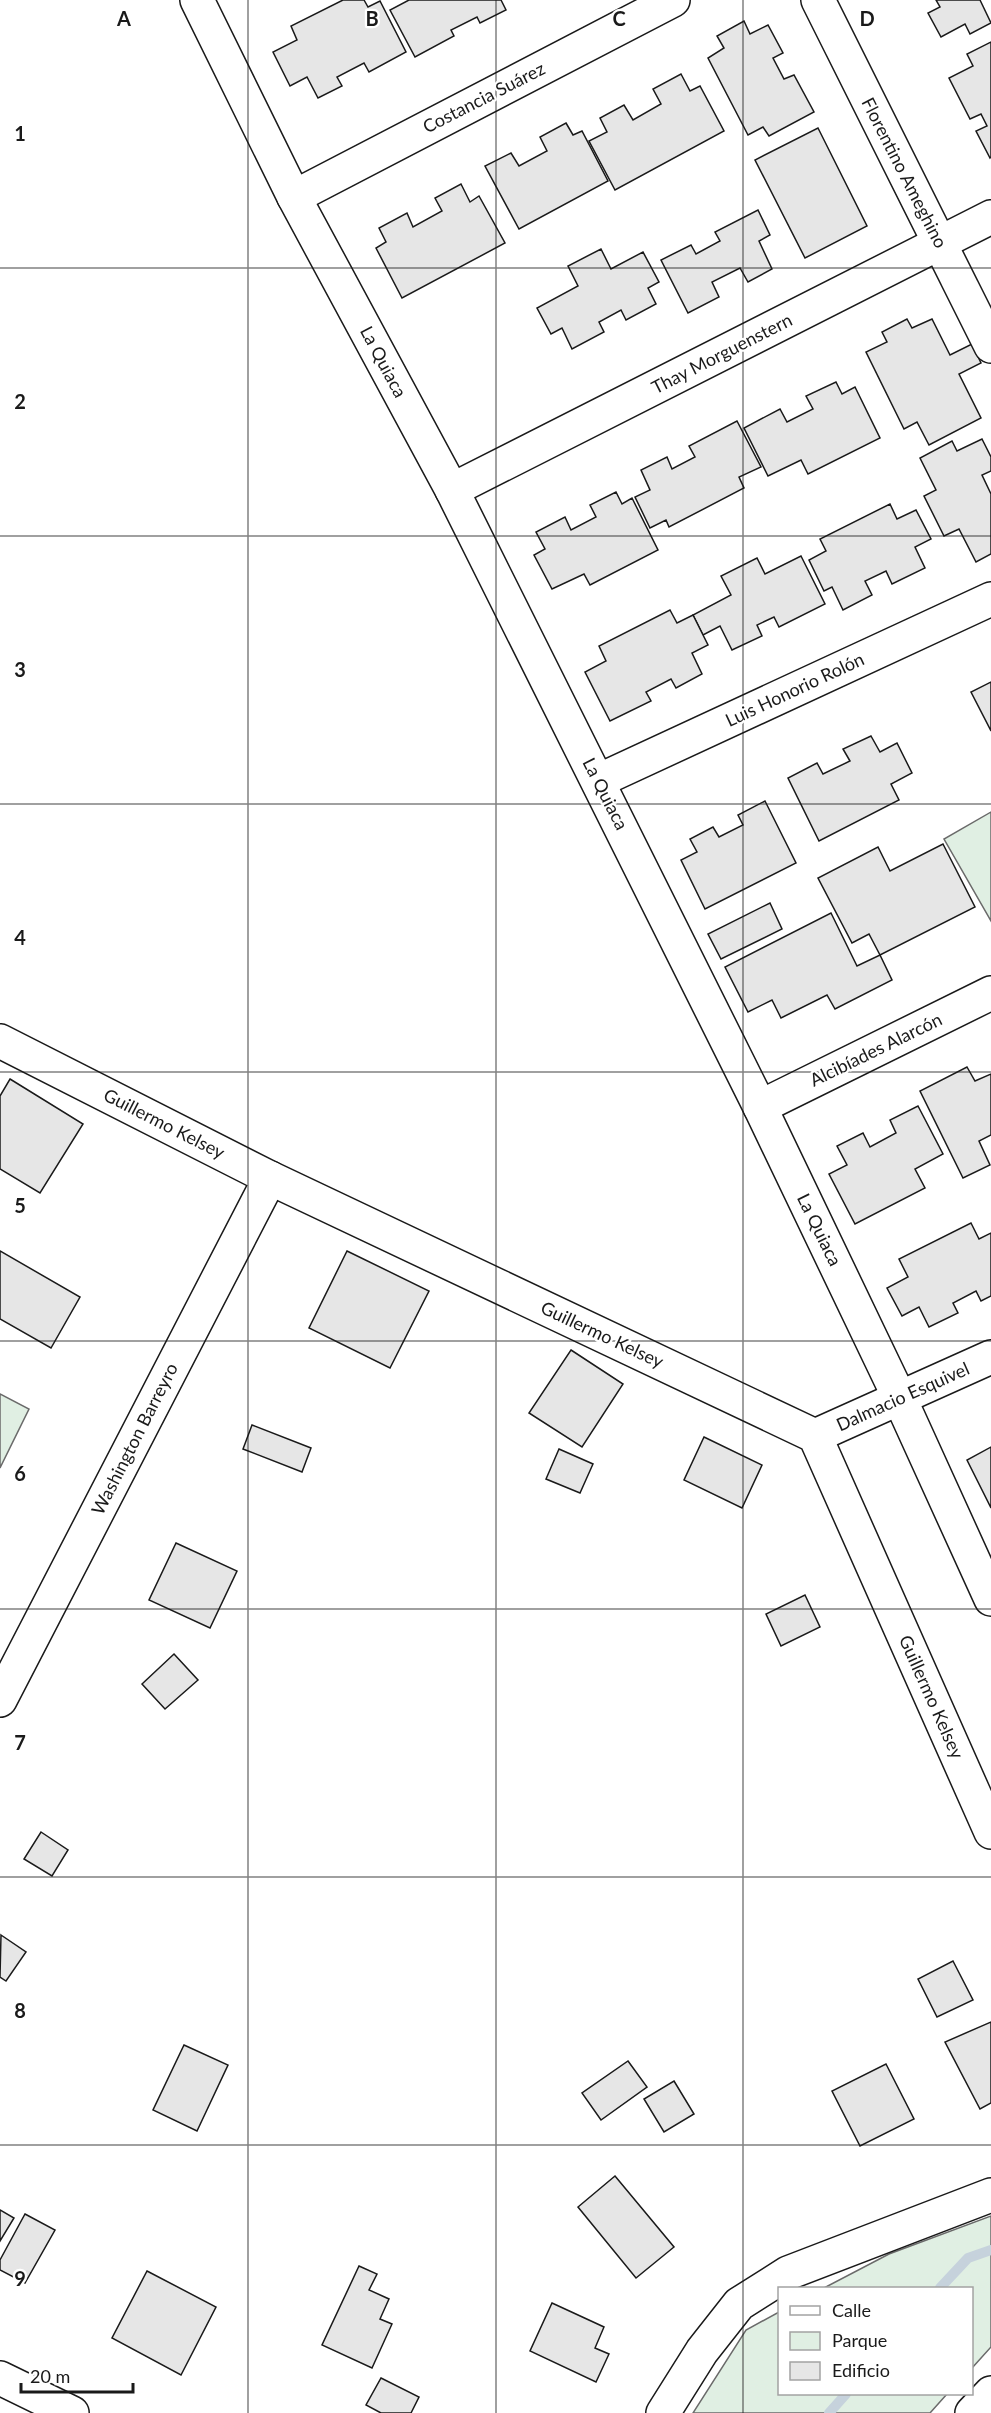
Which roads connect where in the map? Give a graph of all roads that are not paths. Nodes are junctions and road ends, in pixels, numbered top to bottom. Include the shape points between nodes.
1 (197, 0) edge
2 (673, 0) edge
3 (818, 0) edge
4 (294, 197) junction
5 (991, 217) edge
6 (940, 244) junction
7 (991, 346) edge
8 (452, 490) junction
9 (991, 599) edge
10 (598, 780) junction
11 (991, 993) edge
12 (0, 1041) edge
13 (760, 1107) junction
14 (270, 1178) junction
15 (991, 1357) edge
16 (900, 1399) junction
17 (815, 1436) junction
18 (991, 1599) edge
19 (0, 1700) edge
20 (991, 1832) edge
21 (991, 2195) edge
22 (0, 2378) edge
23 (991, 2393) edge
24 (72, 2413) edge
25 (663, 2413) edge
26 (972, 2413) edge

1 - 4 street, La Quiaca
2 - 4 street, Costancia Suárez
3 - 6 street, Florentino Ameghino
4 - 8 street, La Quiaca
5 - 6 street, Thay Morguenstern
6 - 7 street, Florentino Ameghino
6 - 8 street, Thay Morguenstern
8 - 10 street, La Quiaca
9 - 10 street, Luis Honorio Rolón
10 - 13 street, La Quiaca
11 - 13 street, Alcibíades Alarcón
12 - 14 street, Guillermo Kelsey
13 - 16 street, La Quiaca
14 - 17 street, Guillermo Kelsey
14 - 19 street, Washington Barreyro
15 - 16 street, Dalmacio Esquivel
16 - 17 street, Dalmacio Esquivel
16 - 18 street, La Quiaca
17 - 20 street, Guillermo Kelsey
21 - 25 street via 788,2273 739,2304 702,2351
22 - 24 street
23 - 26 street

